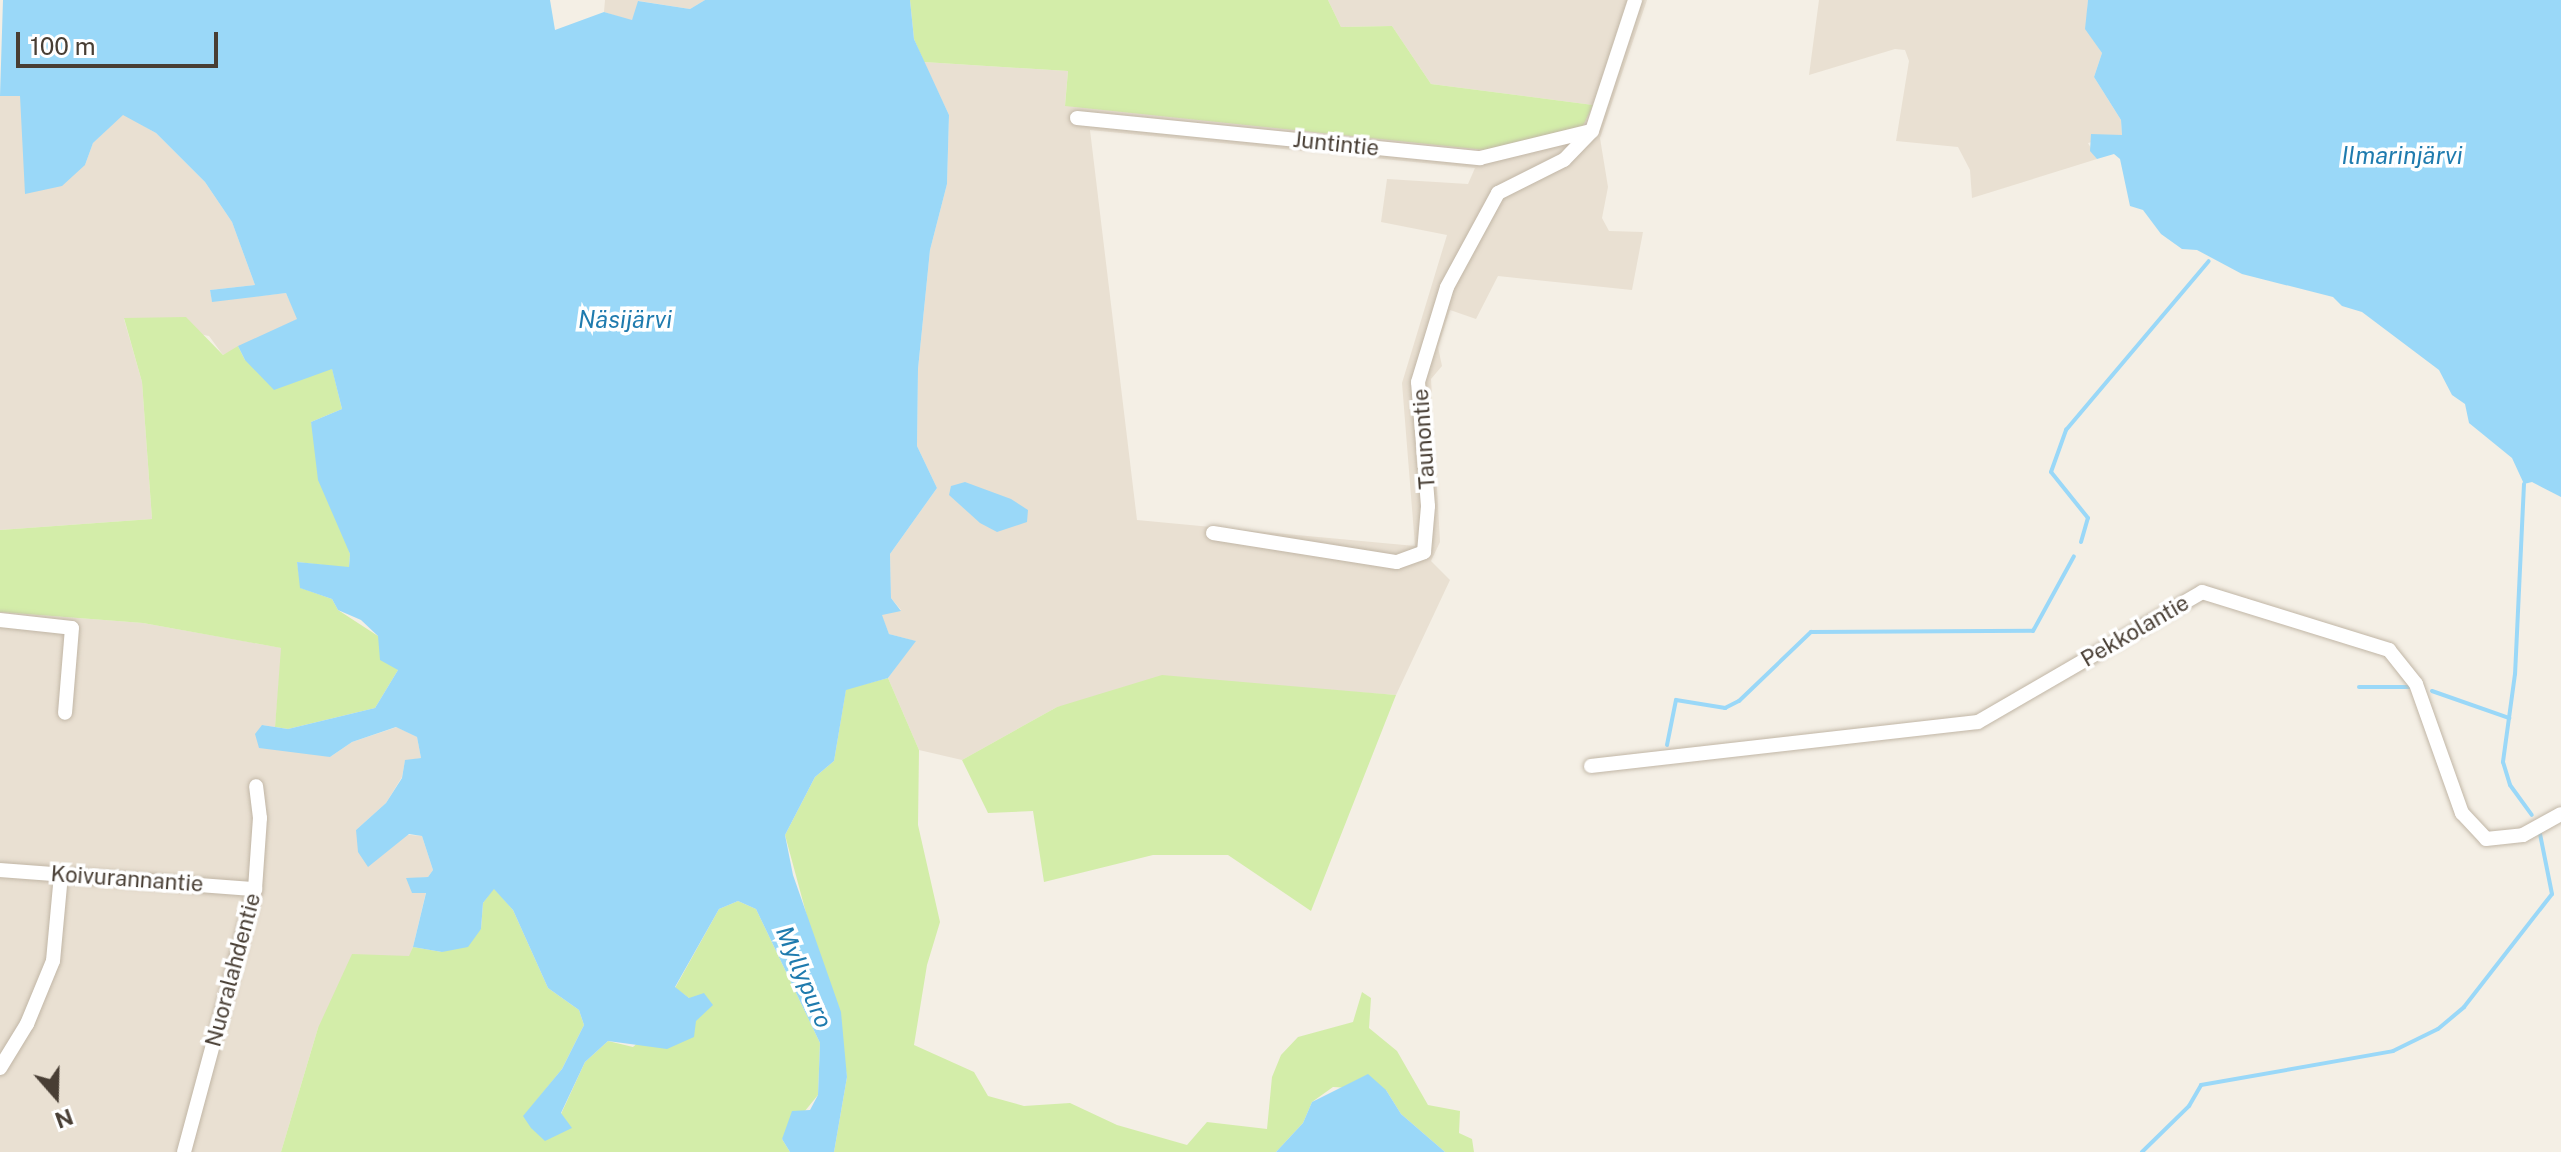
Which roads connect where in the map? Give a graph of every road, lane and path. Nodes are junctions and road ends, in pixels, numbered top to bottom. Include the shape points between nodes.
1 (1635, 0) edge
2 (1077, 118) dead end
3 (1592, 131) junction
4 (1213, 533) dead end
5 (0, 620) edge
6 (65, 713) dead end
7 (1591, 766) dead end
8 (256, 786) dead end
9 (2561, 814) edge
10 (0, 870) edge
11 (61, 874) junction
12 (255, 889) junction
13 (0, 1068) edge
14 (184, 1152) edge

1 - 3 street
2 - 3 street, Juntintie via 1480,158
3 - 4 street, Taunontie via 1564,160 1498,193 1447,287 1418,382 1428,506 1424,552 1397,562
5 - 6 street via 72,628
7 - 9 street, Pekkolantie via 1978,722 2202,592 2389,650 2416,684 2462,813 2486,839 2523,835
8 - 12 street, Nuoralahdentie via 260,818
10 - 11 street, Koivurannantie
11 - 12 street, Koivurannantie
11 - 13 street via 53,961 27,1024
12 - 14 street, Nuoralahdentie

